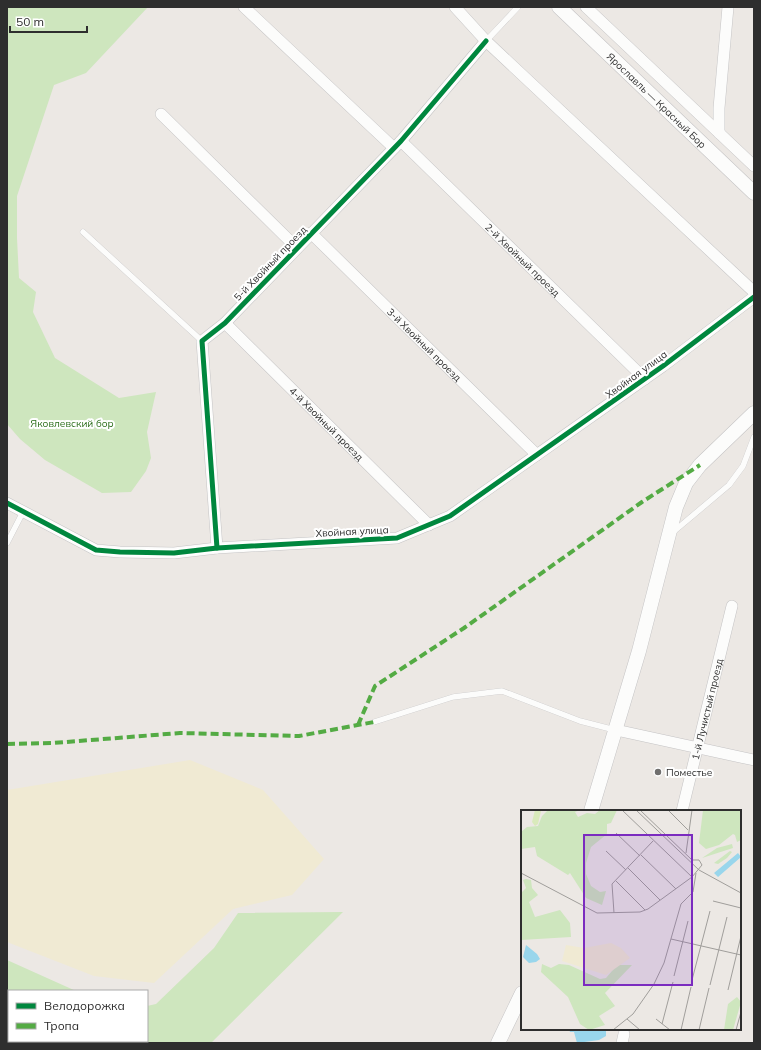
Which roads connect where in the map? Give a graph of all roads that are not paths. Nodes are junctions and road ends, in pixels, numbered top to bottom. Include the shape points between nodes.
1 (244, 7) edge
2 (455, 7) edge
3 (518, 7) edge
4 (559, 7) edge
5 (586, 7) edge
6 (728, 7) edge
7 (486, 41) junction
8 (161, 114) dead end
9 (719, 133) junction
10 (397, 145) junction
11 (754, 166) edge
12 (754, 193) edge
13 (83, 232) dead end
14 (311, 233) junction
15 (297, 248) junction
16 (754, 292) edge
17 (754, 297) edge
18 (225, 323) junction
19 (202, 341) junction
20 (645, 379) junction
21 (754, 413) edge
22 (754, 437) edge
23 (537, 455) junction
24 (7, 503) edge
25 (23, 512) junction
26 (429, 525) junction
27 (669, 536) junction
28 (7, 543) edge
29 (217, 548) junction
30 (732, 606) dead end
31 (374, 722) dead end
32 (616, 730) junction
33 (698, 748) junction
34 (754, 760) edge
35 (591, 810) edge
36 (682, 810) edge
37 (521, 995) edge
38 (498, 1043) edge

1 - 10 street, 2-й Хвойный проезд
2 - 7 street
3 - 7 lane
4 - 12 street, Ярославль — Красный Бор
5 - 9 street
6 - 9 street
7 - 10 street, 5-й Хвойный проезд
7 - 16 street
8 - 15 street
9 - 11 street
10 - 14 street, 5-й Хвойный проезд
10 - 20 street, 2-й Хвойный проезд
13 - 19 lane
14 - 15 street, 5-й Хвойный проезд
14 - 23 street, 3-й Хвойный проезд
15 - 18 street, 5-й Хвойный проезд
17 - 20 street, Хвойная улица
18 - 19 street, 5-й Хвойный проезд
18 - 26 street, 4-й Хвойный проезд
19 - 29 street
20 - 23 street, Хвойная улица
21 - 27 street via 700,465 686,483 676,507
22 - 27 lane via 743,466 729,485
23 - 26 street, Хвойная улица via 450,516
24 - 25 street, Хвойная улица
25 - 28 lane
25 - 29 street, Хвойная улица via 96,550 174,553
26 - 29 street, Хвойная улица via 397,538
27 - 32 street
30 - 33 street, 1-й Лучистый проезд
31 - 32 lane via 453,697 502,691 580,721
32 - 33 street
32 - 35 street
33 - 34 street
33 - 36 street, 1-й Лучистый проезд
37 - 38 street

